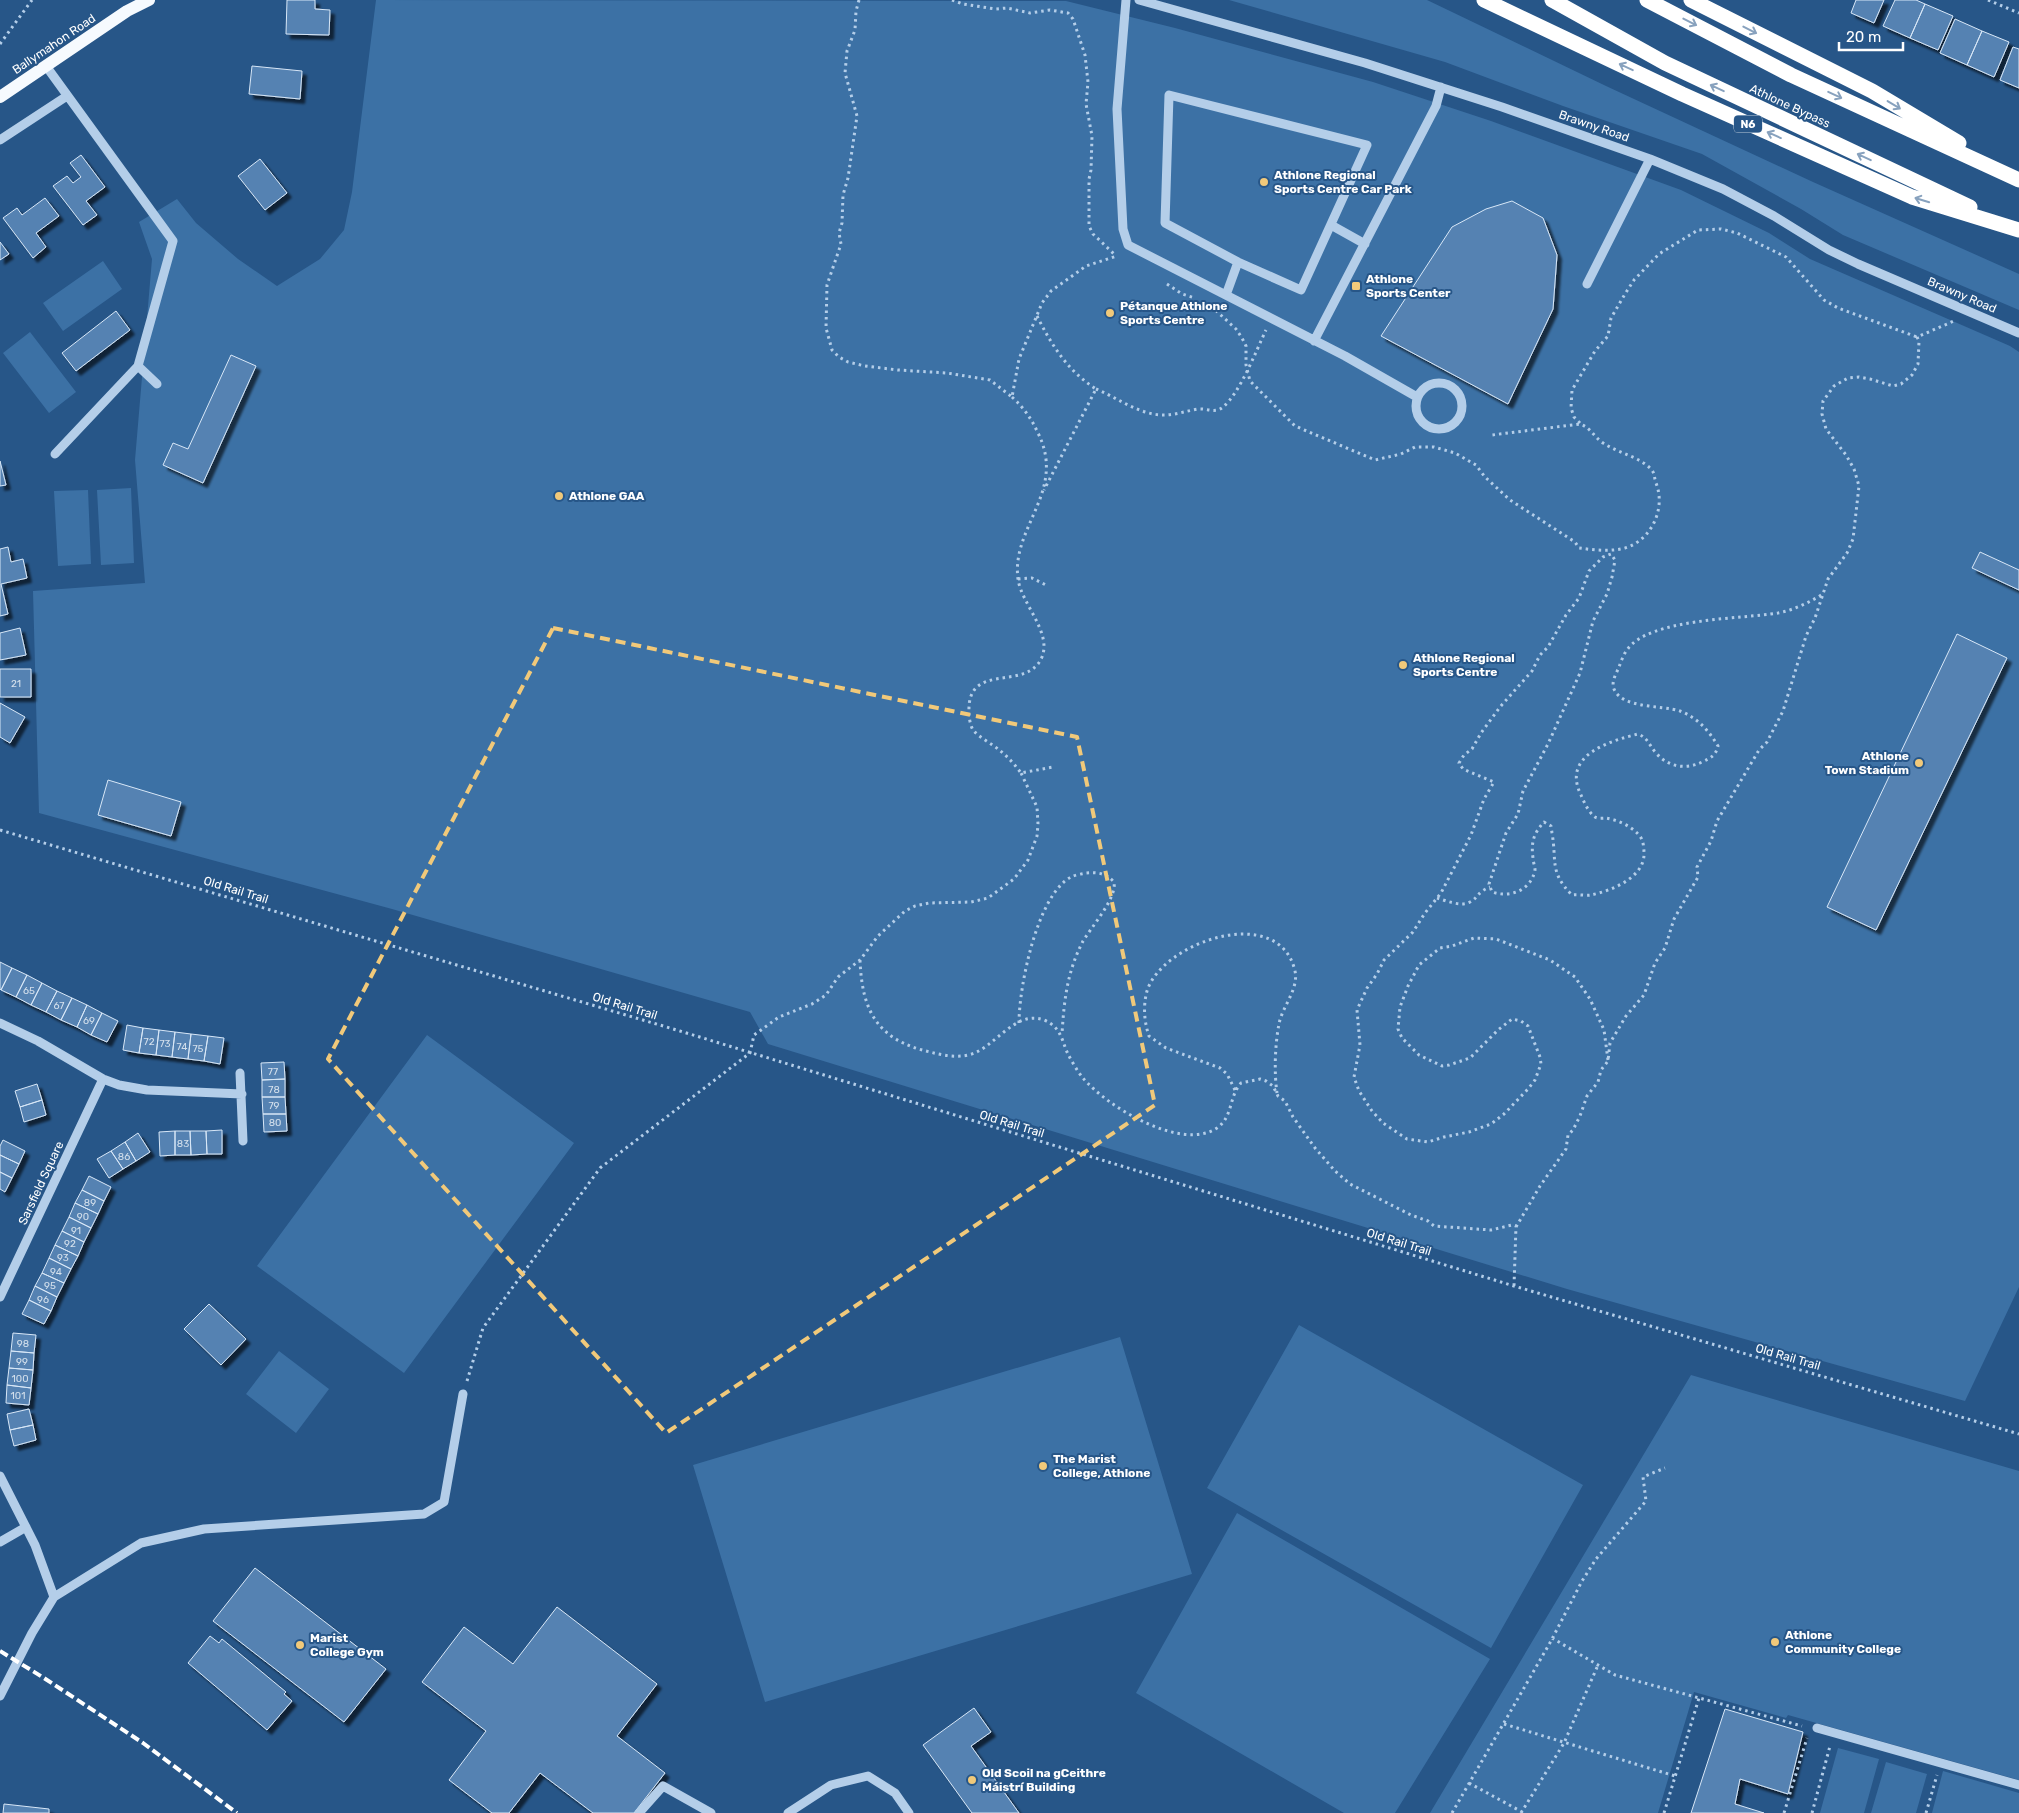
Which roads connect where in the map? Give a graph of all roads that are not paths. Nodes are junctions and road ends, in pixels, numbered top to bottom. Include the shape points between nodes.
1 (149, 0) edge
2 (1126, 0) edge
3 (1139, 0) edge
4 (1484, 0) edge
5 (1552, 0) edge
6 (1647, 0) edge
7 (1691, 0) edge
8 (46, 66) junction
9 (1441, 87) junction
10 (68, 96) junction
11 (0, 97) edge
12 (0, 140) edge
13 (1650, 159) junction
14 (2019, 179) edge
15 (1331, 225) junction
16 (2019, 230) edge
17 (1365, 244) junction
18 (1238, 262) junction
19 (1587, 284) dead end
20 (1226, 295) junction
21 (2019, 334) edge
22 (1314, 341) junction
23 (138, 366) junction
24 (157, 384) dead end
25 (1417, 397) junction
26 (55, 454) dead end
27 (0, 1023) edge
28 (240, 1073) dead end
29 (104, 1079) junction
30 (242, 1094) junction
31 (243, 1141) dead end
32 (0, 1296) edge
33 (463, 1394) road end
34 (0, 1476) edge
35 (26, 1527) junction
36 (0, 1542) edge
37 (54, 1597) junction
38 (0, 1696) edge
39 (1814, 1728) road end
40 (2019, 1785) edge
41 (639, 1813) edge
42 (711, 1813) edge
43 (788, 1813) edge
44 (909, 1813) edge

1 - 8 main road, Ballymahon Road
2 - 20 street via 1117,109 1123,229 1128,245
3 - 9 street, Brawny Road
16 -> 4 highway, N6 via 1912,197 1682,94
16 -> 5 highway, Athlone Bypass / N6 via 1665,63
6 -> 14 highway via 1791,75
7 -> 14 highway via 1872,92
8 - 10 street
8 - 11 main road, Ballymahon Road
9 - 13 street, Brawny Road
9 - 17 street via 1436,106
10 - 12 street
10 - 23 street via 173,241
13 - 19 street
13 - 21 street, Brawny Road via 1743,199 1837,254
15 - 17 street
15 - 18 street via 1301,290
15 - 18 street via 1367,146 1169,95 1165,223
17 - 22 street
18 - 20 street
20 - 22 street
22 - 25 street
23 - 24 street
23 - 26 street
25 - 25 street via 1417,414 1428,426 1446,428 1454,424 1462,411 1461,399 1451,386 1436,383
27 - 29 street
28 - 30 street
29 - 30 street via 148,1090
29 - 32 street, Sarsfield Square
30 - 31 street
33 - 37 street via 444,1502 424,1514 204,1529 140,1543
34 - 35 street
35 - 36 street
35 - 37 street
37 - 38 street
39 - 40 street
41 - 42 street via 663,1786
43 - 44 street via 831,1784 868,1776 896,1793

